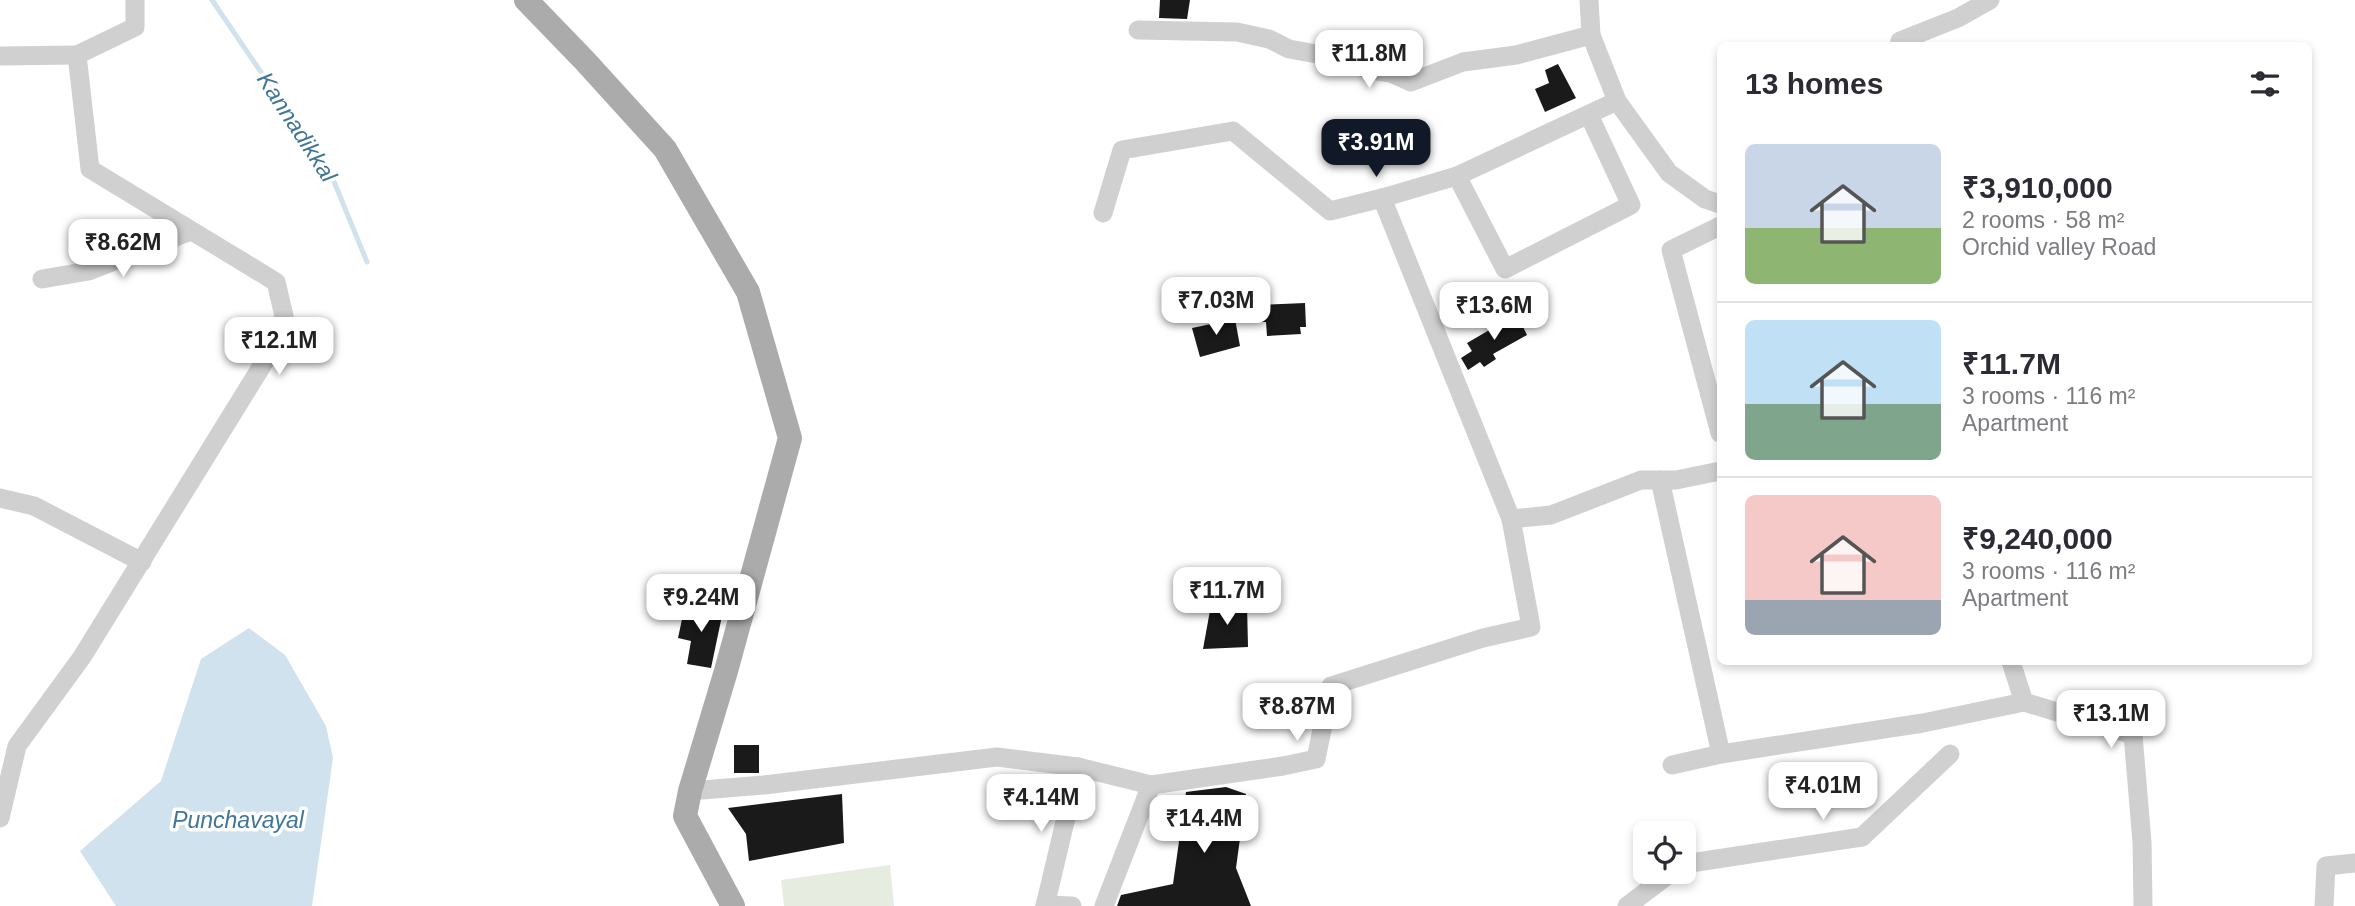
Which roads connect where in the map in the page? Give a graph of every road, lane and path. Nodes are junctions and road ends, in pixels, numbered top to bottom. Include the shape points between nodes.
1 (135, 0) edge
2 (526, 0) edge
3 (1589, 0) edge
4 (1990, 0) edge
5 (1138, 30) dead end
6 (1591, 35) junction
7 (1900, 42) edge
8 (77, 55) junction
9 (0, 56) edge
10 (1617, 101) junction
11 (1589, 115) junction
12 (1457, 176) junction
13 (1382, 198) junction
14 (1717, 203) edge
15 (1102, 213) dead end
16 (1717, 227) edge
17 (191, 231) junction
18 (42, 279) dead end
19 (1717, 422) edge
20 (1717, 472) edge
21 (1660, 480) junction
22 (0, 498) edge
23 (1511, 519) junction
24 (142, 562) junction
25 (2012, 665) edge
26 (2024, 702) junction
27 (1721, 754) junction
28 (1950, 754) dead end
29 (1672, 765) dead end
30 (1078, 768) junction
31 (1151, 785) junction
32 (690, 791) junction
33 (0, 818) edge
34 (1696, 862) edge
35 (2355, 863) edge
36 (1656, 884) edge
37 (733, 906) edge
38 (1045, 906) edge
39 (1072, 906) edge
40 (1104, 906) edge
41 (1627, 906) edge
42 (2143, 906) edge
43 (2324, 906) edge

1 - 8 street via 135,27
2 - 32 main road via 665,149 748,292 790,439
3 - 6 street
4 - 7 street
5 - 6 street via 1237,32 1411,82 1464,62 1516,55
6 - 10 street
8 - 9 street
8 - 17 street via 90,169
10 - 11 street
10 - 14 street via 1669,173
11 - 12 street
11 - 12 street via 1631,205 1505,268
12 - 13 street
13 - 15 street via 1330,211 1233,131 1122,150
13 - 23 street
16 - 19 street via 1671,250
17 - 18 street via 89,271
17 - 24 street via 276,282 284,316 268,356
20 - 21 street
21 - 23 street via 1641,480 1551,515
21 - 27 street
22 - 24 street via 34,506
23 - 31 street via 1531,626 1331,686 1317,759
24 - 33 street via 82,657 17,746
25 - 26 street
26 - 27 street via 1923,723
26 - 42 street via 2133,735
27 - 29 street
28 - 34 street via 1862,837
30 - 31 street
30 - 32 street via 997,757
30 - 38 street
31 - 40 street
32 - 37 main road via 685,816
35 - 43 street via 2326,866
36 - 41 street
38 - 39 street

